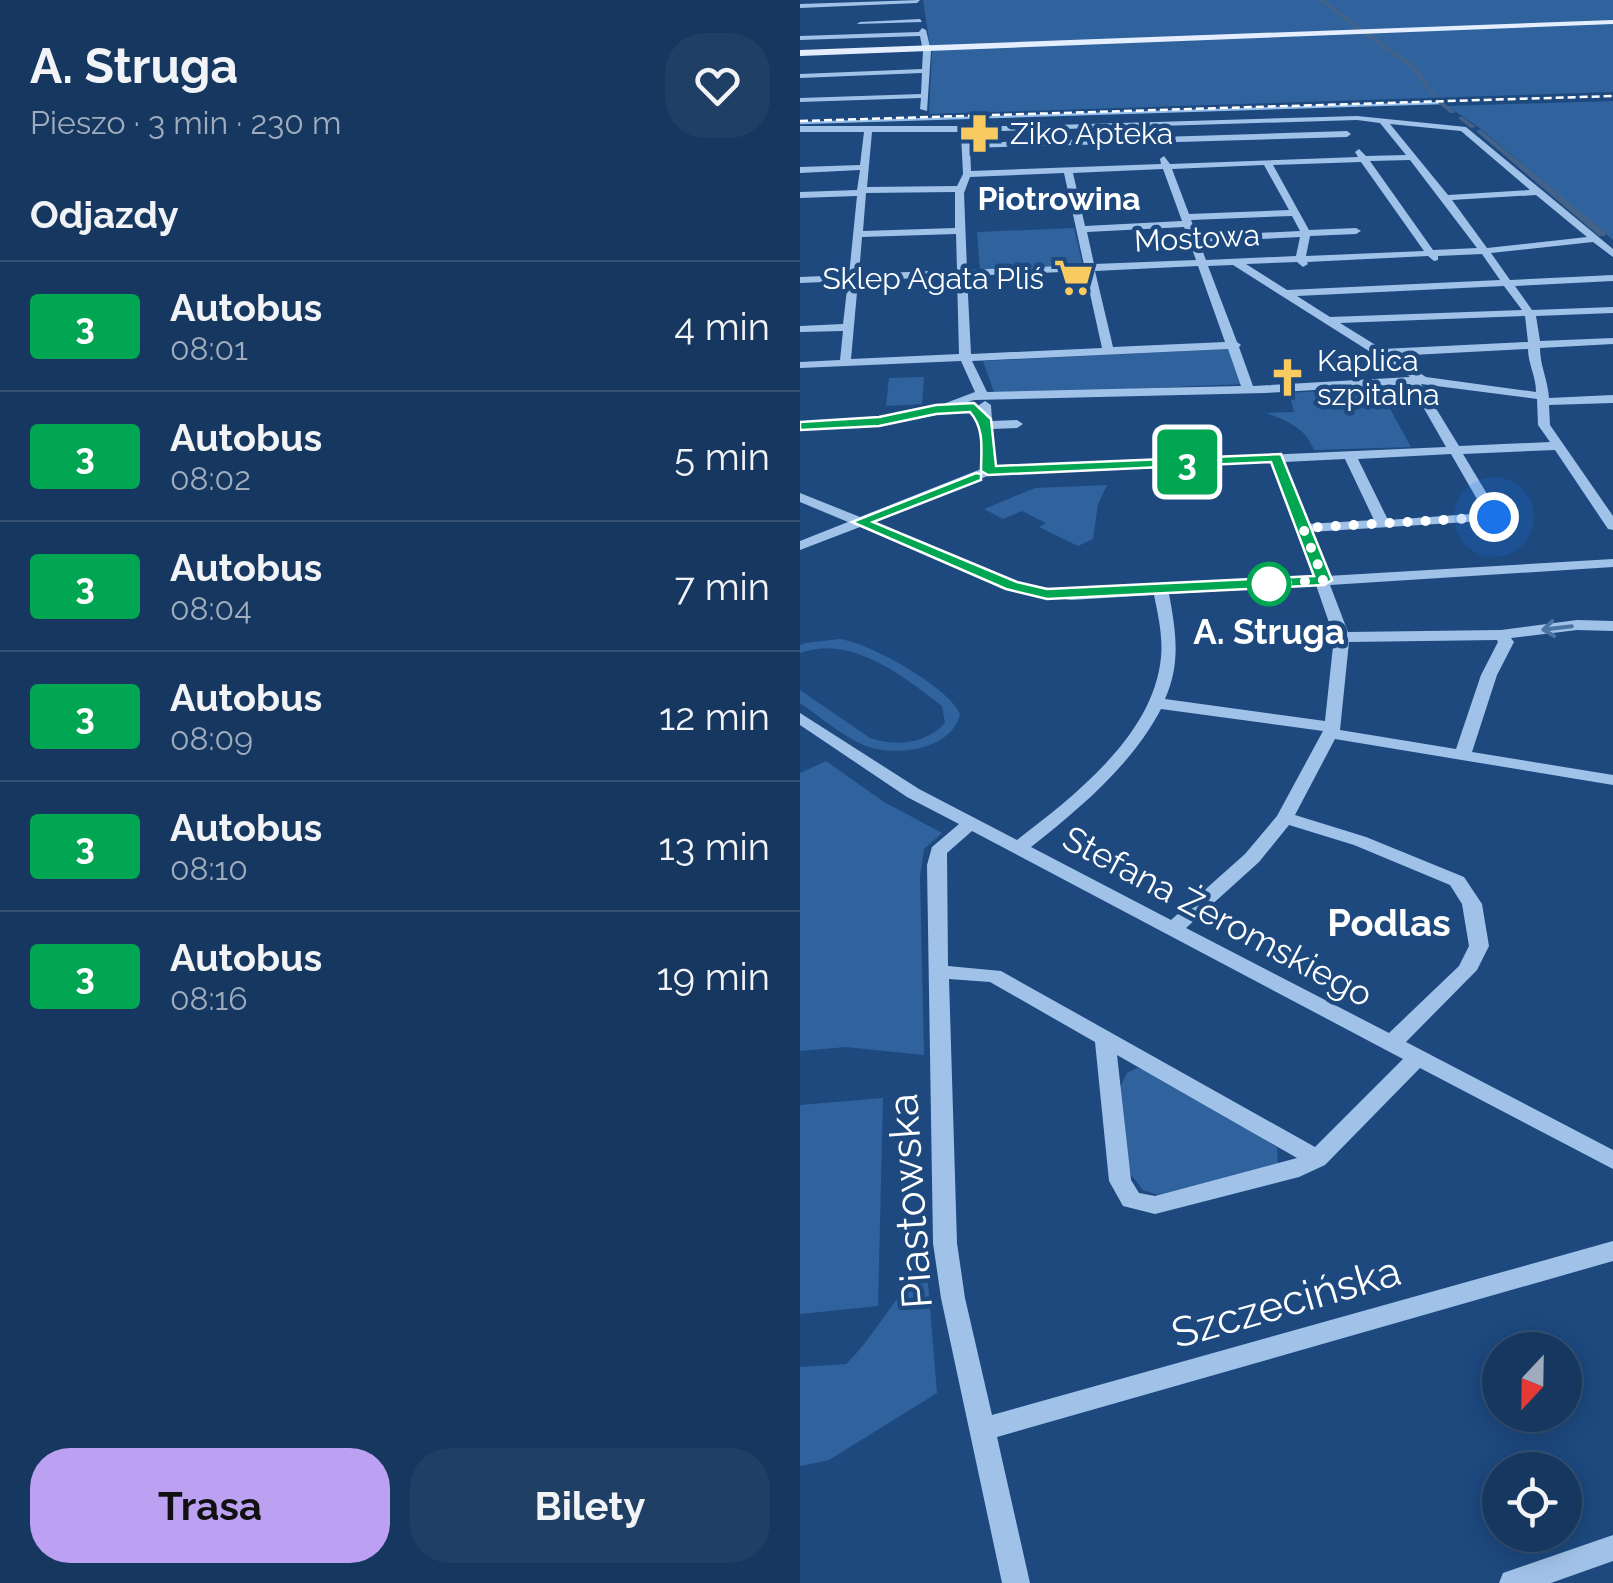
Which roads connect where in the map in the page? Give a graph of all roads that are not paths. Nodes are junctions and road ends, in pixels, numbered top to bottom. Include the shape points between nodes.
1 (916, 1) edge
2 (800, 6) edge
3 (920, 22) junction
4 (1613, 22) edge
5 (856, 24) dead end
6 (922, 34) junction
7 (800, 38) edge
8 (924, 48) junction
9 (800, 53) edge
10 (924, 71) junction
11 (800, 76) edge
12 (924, 96) junction
13 (800, 100) edge
14 (924, 109) dead end
15 (1338, 119) junction
16 (1388, 126) junction
17 (800, 129) edge
18 (964, 129) junction
19 (868, 130) junction
20 (1347, 134) junction
21 (1156, 140) junction
22 (966, 146) junction
23 (1415, 157) junction
24 (1364, 159) junction
25 (1267, 162) junction
26 (1167, 166) junction
27 (864, 167) junction
28 (800, 170) edge
29 (1068, 170) junction
30 (968, 174) junction
31 (960, 189) junction
32 (861, 192) junction
33 (1538, 192) junction
34 (800, 195) edge
35 (1446, 198) junction
36 (1296, 213) junction
37 (1186, 221) junction
38 (961, 230) junction
39 (1081, 230) junction
40 (1356, 232) dead end
41 (858, 234) junction
42 (1306, 234) junction
43 (1195, 239) junction
44 (1598, 242) junction
45 (1486, 253) junction
46 (1613, 254) edge
47 (1432, 256) junction
48 (1302, 261) junction
49 (1203, 264) junction
50 (1239, 264) junction
51 (1090, 268) junction
52 (962, 274) junction
53 (854, 278) junction
54 (1613, 278) edge
55 (800, 280) edge
56 (1508, 282) junction
57 (1284, 292) junction
58 (1613, 310) edge
59 (1530, 314) junction
60 (1327, 320) junction
61 (847, 327) junction
62 (800, 329) edge
63 (1613, 341) edge
64 (1234, 345) junction
65 (1535, 346) junction
66 (1108, 351) junction
67 (1380, 353) junction
68 (965, 358) junction
69 (845, 363) junction
70 (800, 366) edge
71 (1419, 381) junction
72 (1248, 388) junction
73 (1542, 399) junction
74 (1613, 399) edge
75 (1586, 400) junction
76 (978, 404) junction
77 (1613, 414) edge
78 (1017, 424) dead end
79 (800, 426) edge
80 (1556, 446) junction
81 (1452, 450) junction
82 (1349, 453) junction
83 (1276, 458) junction
84 (988, 471) junction
85 (800, 498) edge
86 (860, 522) junction
87 (1383, 524) junction
88 (1613, 526) edge
89 (1303, 528) junction
90 (800, 546) edge
91 (1613, 563) edge
92 (1324, 580) junction
93 (1162, 591) junction
94 (1613, 626) edge
95 (1501, 635) junction
96 (1342, 637) junction
97 (1156, 703) junction
98 (800, 718) edge
99 (1332, 730) junction
100 (1462, 756) junction
101 (1613, 780) edge
102 (1285, 818) junction
103 (971, 824) junction
104 (1018, 848) junction
105 (1173, 929) junction
106 (939, 972) junction
107 (1105, 1038) junction
108 (1391, 1044) junction
109 (1418, 1058) junction
110 (1317, 1159) junction
111 (1613, 1160) edge
112 (1613, 1251) edge
113 (982, 1430) junction
114 (1613, 1548) edge
115 (1016, 1583) edge
116 (1513, 1583) edge

1 - 2 street
1 - 3 street
3 - 5 street
3 - 6 street
4 - 8 main road
6 - 7 street
6 - 8 street
8 - 9 main road
8 - 10 street
10 - 11 street
10 - 12 street
12 - 13 street
12 - 14 street
15 - 16 street
15 - 18 street
15 - 20 street
16 - 23 street
16 - 33 street via 1463,130
17 - 19 street
18 - 19 street
18 - 22 street
19 - 27 street
20 - 21 street
20 - 24 street
21 - 22 street
21 - 26 street
22 - 30 street
23 - 24 street
23 - 35 street
24 - 25 street
24 - 47 street
25 - 26 street
25 - 36 street
26 - 29 street
26 - 37 street
27 - 28 street
27 - 32 street
29 - 30 street
29 - 39 street
30 - 31 street
31 - 32 street
31 - 38 street
32 - 34 street
32 - 41 street
33 - 35 street
33 - 44 street
35 - 45 street
36 - 37 street
36 - 42 street
37 - 39 street
37 - 43 street
38 - 41 street
38 - 52 street
39 - 51 street
40 - 42 street
41 - 53 street
42 - 43 street
42 - 48 street
43 - 49 street
44 - 45 street, Mostowa
44 - 46 street
45 - 47 street, Mostowa
45 - 56 street
47 - 48 street, Mostowa
48 - 50 street, Mostowa
49 - 50 street, Mostowa
49 - 51 street, Mostowa
49 - 64 street
50 - 57 street
51 - 52 street, Mostowa
51 - 66 street
52 - 53 street, Mostowa
52 - 68 street
53 - 55 street, Mostowa
53 - 61 street
54 - 56 street
56 - 57 street
56 - 59 street
57 - 60 street
58 - 59 street
59 - 60 street
59 - 65 street
60 - 67 street
61 - 62 street
61 - 69 street
63 - 65 street
64 - 66 street
64 - 72 street
65 - 67 street
65 - 73 street
66 - 68 street
67 - 71 street
68 - 69 street
68 - 76 street
69 - 70 street
71 - 72 street
71 - 73 street
71 - 81 street
72 - 76 street
73 - 75 street
73 - 80 street via 1544,425
74 - 75 street
75 - 77 street
76 - 78 street
76 - 79 street via 879,422
76 - 84 street
80 - 81 street
80 - 88 street
81 - 82 street
81 - 87 street via 1494,517
82 - 83 street
82 - 87 street
83 - 84 street
83 - 89 street
84 - 86 street
85 - 86 street
86 - 90 street
86 - 93 street via 1012,586 1047,594
87 - 89 street
89 - 92 street
91 - 92 street
92 - 93 street
92 - 96 street
93 - 97 street via 1170,656
94 -> 95 street
95 - 96 street
95 - 100 street via 1504,651 1488,675
96 - 99 street
97 - 99 street
97 - 104 street via 1095,782
98 - 103 street, Stefana Żeromskiego via 882,776
99 - 100 street
99 - 102 street
100 - 101 street
102 - 105 street via 1252,858
102 - 108 street via 1457,882 1472,904 1478,946 1467,970
103 - 104 street, Stefana Żeromskiego
103 - 106 street, Piastowska via 938,851
104 - 105 street, Stefana Żeromskiego
105 - 108 street, Stefana Żeromskiego
106 - 107 street via 994,976
106 - 113 street, Piastowska via 946,1244
107 - 110 street
107 - 110 street via 1120,1181 1132,1200 1155,1206
108 - 109 street, Stefana Żeromskiego
109 - 110 street
109 - 111 street, Stefana Żeromskiego
112 - 113 street, Szczecińska
113 - 115 street, Piastowska
114 - 116 street

